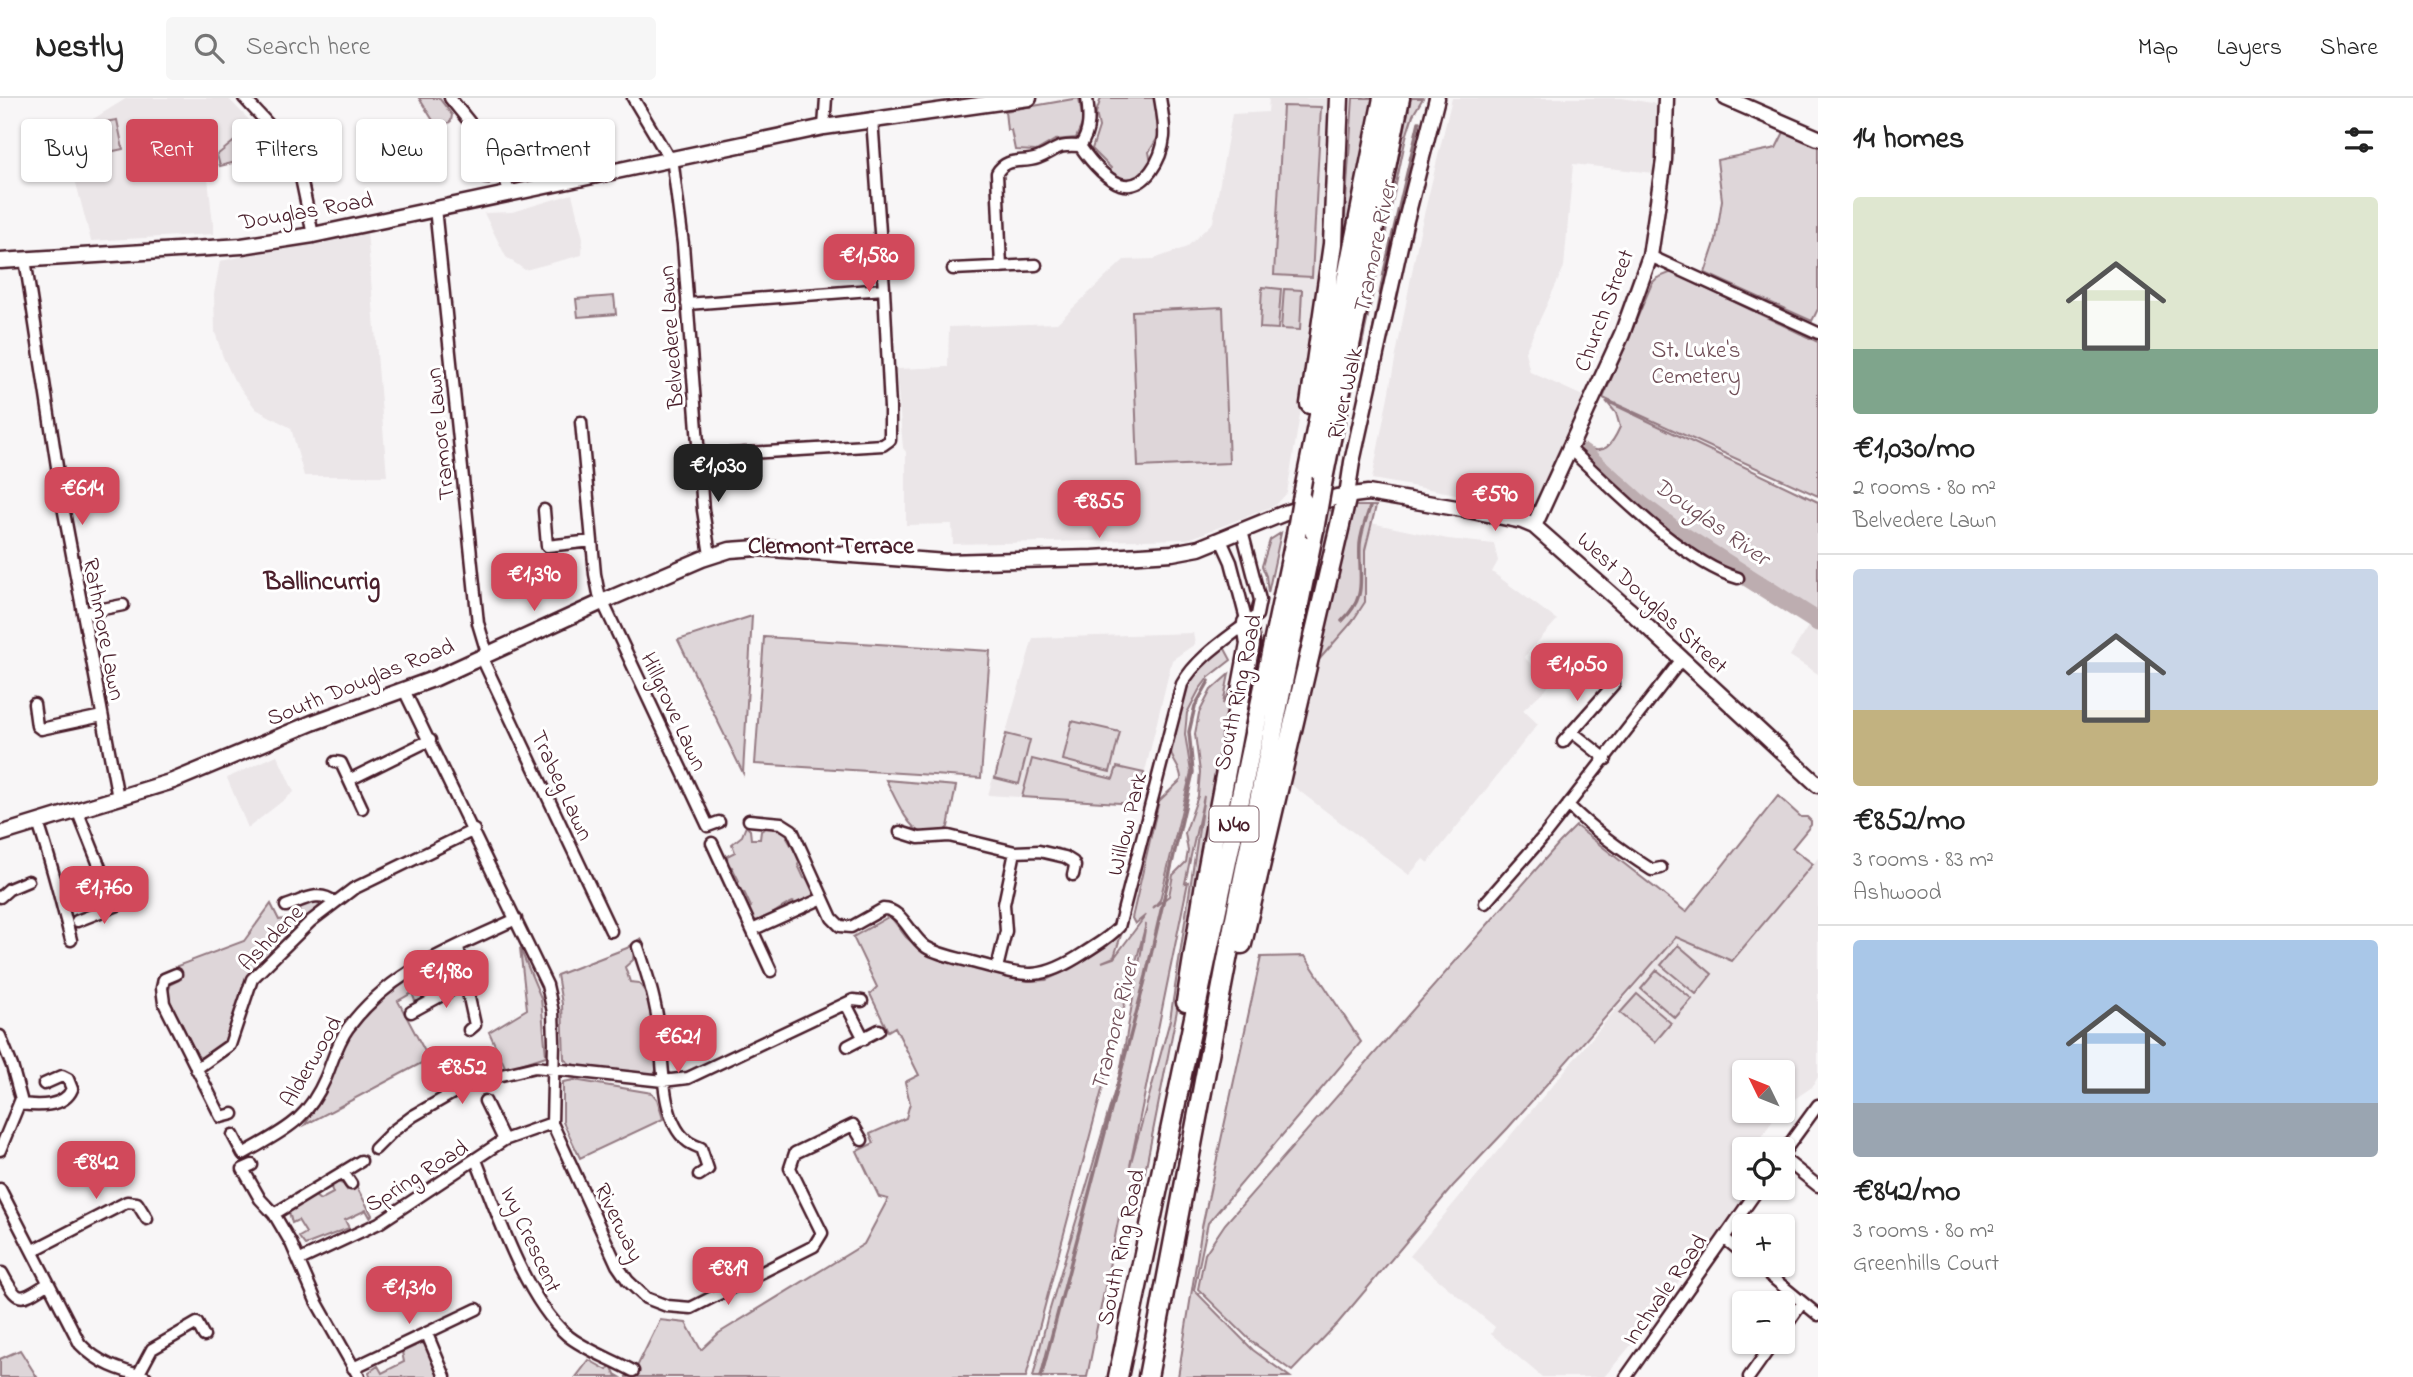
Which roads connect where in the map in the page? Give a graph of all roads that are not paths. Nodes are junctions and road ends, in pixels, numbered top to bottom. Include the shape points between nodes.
1 (244, 98) edge
2 (450, 98) edge
3 (633, 98) edge
4 (826, 98) edge
5 (1029, 98) edge
6 (1087, 98) edge
7 (1160, 98) edge
8 (1339, 98) edge
9 (1383, 98) edge
10 (1400, 98) edge
11 (1437, 98) edge
12 (1666, 98) edge
13 (1726, 98) edge
14 (1743, 101) edge
15 (873, 118) junction
16 (824, 127) junction
17 (1818, 138) edge
18 (1080, 146) junction
19 (670, 158) junction
20 (509, 193) junction
21 (435, 208) junction
22 (313, 235) junction
23 (1650, 256) junction
24 (24, 260) junction
25 (0, 261) edge
26 (1035, 265) dead end
27 (1001, 267) junction
28 (953, 269) dead end
29 (884, 289) junction
30 (687, 304) junction
31 (1818, 333) edge
32 (581, 422) dead end
33 (1570, 449) junction
34 (584, 456) junction
35 (698, 456) junction
36 (572, 458) dead end
37 (1303, 490) junction
38 (1347, 495) junction
39 (544, 510) dead end
40 (1534, 526) junction
41 (1242, 531) junction
42 (1221, 540) junction
43 (592, 541) junction
44 (710, 555) junction
45 (1738, 578) dead end
46 (602, 601) junction
47 (123, 605) dead end
48 (83, 612) junction
49 (1247, 624) junction
50 (484, 655) junction
51 (1682, 659) junction
52 (1614, 684) dead end
53 (404, 690) junction
54 (34, 704) dead end
55 (102, 716) junction
56 (1572, 732) junction
57 (430, 740) junction
58 (1563, 742) dead end
59 (1605, 759) junction
60 (335, 762) dead end
61 (349, 780) junction
62 (1818, 785) edge
63 (118, 798) junction
64 (1568, 804) junction
65 (362, 808) dead end
66 (77, 810) junction
67 (749, 820) dead end
68 (719, 821) dead end
69 (38, 823) junction
70 (474, 830) junction
71 (900, 832) dead end
72 (0, 834) edge
73 (712, 843) dead end
74 (1015, 852) junction
75 (1661, 868) dead end
76 (1073, 875) dead end
77 (28, 881) dead end
78 (0, 897) edge
79 (823, 898) junction
80 (334, 902) junction
81 (1485, 903) dead end
82 (286, 906) dead end
83 (516, 919) junction
84 (76, 921) dead end
85 (752, 930) junction
86 (611, 931) dead end
87 (71, 940) dead end
88 (458, 947) junction
89 (638, 947) dead end
90 (997, 968) junction
91 (771, 971) dead end
92 (176, 974) dead end
93 (466, 982) junction
94 (862, 1001) dead end
95 (846, 1004) junction
96 (411, 1012) dead end
97 (468, 1030) dead end
98 (879, 1030) dead end
99 (0, 1036) edge
100 (864, 1039) junction
101 (848, 1046) dead end
102 (554, 1068) junction
103 (196, 1069) junction
104 (663, 1081) junction
105 (44, 1084) dead end
106 (1205, 1087) junction
107 (485, 1101) dead end
108 (20, 1104) junction
109 (1818, 1105) edge
110 (1172, 1113) junction
111 (233, 1114) dead end
112 (552, 1123) junction
113 (233, 1135) dead end
114 (1795, 1138) edge
115 (504, 1140) junction
116 (862, 1140) dead end
117 (374, 1149) dead end
118 (0, 1150) edge
119 (476, 1160) junction
120 (361, 1161) dead end
121 (252, 1165) dead end
122 (1795, 1166) edge
123 (343, 1172) junction
124 (699, 1175) dead end
125 (351, 1184) dead end
126 (1818, 1186) edge
127 (0, 1189) edge
128 (1751, 1200) edge
129 (274, 1214) junction
130 (147, 1219) dead end
131 (1724, 1238) junction
132 (1732, 1244) edge
133 (32, 1251) junction
134 (300, 1260) junction
135 (2, 1273) dead end
136 (1771, 1277) edge
137 (47, 1284) junction
138 (1802, 1303) junction
139 (477, 1309) dead end
140 (1795, 1313) edge
141 (1818, 1315) edge
142 (427, 1334) junction
143 (204, 1336) dead end
144 (1765, 1354) edge
145 (353, 1368) junction
146 (633, 1371) dead end
147 (140, 1376) edge
148 (359, 1377) edge
149 (445, 1377) edge
150 (1118, 1377) edge
151 (1148, 1377) edge
152 (1626, 1377) edge
153 (1749, 1377) edge

1 - 22 street via 296,154
2 - 20 street via 500,160
3 - 19 street
4 - 16 street
5 - 15 main road, Douglas Road
6 - 18 street via 1088,125
7 - 18 street via 1163,142 1153,169 1140,181 1128,185 1113,180
8 - 37 highway via 1333,244 1301,466
9 - 37 highway, South Ring Road / N40
10 - 106 highway, South Ring Road / N40, bridge
11 - 38 main road, River Walk
12 - 23 main road, Church Street via 1664,160
13 - 14 main road
14 - 17 main road
15 - 16 main road, Douglas Road
15 - 29 street
16 - 19 main road, Douglas Road
18 - 27 street via 1058,146 1034,160 1010,161 1000,167
19 - 20 main road, Douglas Road
19 - 30 street, Belvedere Lawn
20 - 21 main road, Douglas Road
21 - 22 main road, Douglas Road
21 - 50 street, Tramore Lawn
22 - 24 main road, Douglas Road via 242,246
23 - 31 street
23 - 33 main road, Church Street via 1622,334
24 - 25 main road, Douglas Road
24 - 48 street, Rathmore Lawn
26 - 27 street
27 - 28 street
29 - 30 street
29 - 35 street via 891,436 883,445
30 - 35 street, Belvedere Lawn
32 - 34 street
33 - 40 main road, Church Street
33 - 45 street via 1680,545
34 - 36 street
34 - 43 street
35 - 44 street, Belvedere Lawn
37 - 110 highway, South Ring Road / N40, bridge
38 - 40 main road, West Douglas Street via 1393,496
38 - 41 main road, South Douglas Road
38 - 106 highway
39 - 43 street via 547,546
40 - 51 main road, West Douglas Street
41 - 42 main road, South Douglas Road
41 - 49 street via 1260,600 1257,615
42 - 44 main road, South Douglas Road via 1180,552 1074,559 946,562 751,548
42 - 49 street
43 - 46 street
44 - 46 main road, South Douglas Road
46 - 50 main road, South Douglas Road
46 - 68 street, Hillgrove Lawn via 708,826
47 - 48 street
48 - 55 street, Rathmore Lawn
49 - 90 street, Willow Park via 1203,659 1182,684 1118,927 1106,939 1044,974
49 - 110 highway via 1250,644 1191,962
50 - 53 main road, South Douglas Road
50 - 86 street, Trabeg Lawn
51 - 59 street
51 - 62 main road, West Douglas Street
52 - 56 street
53 - 57 street
53 - 63 main road, South Douglas Road via 173,781
54 - 55 street via 41,729
55 - 63 street, Rathmore Lawn
56 - 58 street
56 - 59 street
57 - 61 street
57 - 70 street
59 - 64 street
60 - 61 street via 341,763
61 - 65 street
63 - 66 main road, South Douglas Road
64 - 75 street via 1616,847 1653,870
64 - 81 street
66 - 69 main road, South Douglas Road
66 - 84 street via 119,904
67 - 79 street via 781,823 792,830
69 - 72 main road, South Douglas Road
69 - 87 street
70 - 80 street, Ashdene
70 - 83 street
71 - 74 street, Willow Park via 919,838 950,836
73 - 85 street
74 - 76 street, Willow Park via 1065,857 1075,866
74 - 90 street
77 - 78 street
79 - 85 street
79 - 90 street, Willow Park via 836,922 846,928 883,909 893,910 931,950
80 - 82 street, Ashdene via 318,895
80 - 103 street, Ashdene via 256,973 230,1045
83 - 88 street, Alderwood
83 - 102 street via 550,995
85 - 91 street
88 - 93 street
88 - 113 street, Alderwood via 403,974 349,1027 317,1097 296,1124 243,1154
89 - 104 street via 652,989
92 - 103 street via 164,979 162,995
93 - 96 street
93 - 97 street via 475,1025
94 - 95 street
95 - 100 street
95 - 104 street via 688,1078
98 - 100 street
99 - 108 street
100 - 101 street
102 - 104 street
102 - 112 street
102 - 117 street via 535,1067 472,1082 413,1116
103 - 111 street via 221,1117
104 - 124 street via 669,1114 685,1140 701,1148 708,1169
105 - 108 street via 62,1076 72,1089 48,1106
106 - 151 highway, South Ring Road / N40
107 - 115 street
108 - 118 street
109 - 114 street
110 - 150 highway, South Ring Road / N40
112 - 115 street, Spring Road
112 - 116 street, Riverway via 628,1281 646,1298 691,1308 814,1246 822,1233 790,1168 795,1153 853,1125
115 - 119 street, Spring Road
119 - 134 street, Spring Road via 379,1223
119 - 146 street, Ivy Crescent via 542,1309 569,1337
120 - 123 street
121 - 129 street via 243,1169
122 - 126 street
123 - 125 street
123 - 129 street
127 - 133 street
128 - 131 street, Inchvale Road
129 - 134 street
130 - 133 street via 136,1203 127,1202
131 - 132 street
131 - 152 street, Inchvale Road
133 - 137 street
134 - 145 street via 316,1301
135 - 137 street via 20,1298
136 - 138 street
137 - 147 street via 87,1351 110,1366
138 - 140 street
138 - 141 street
139 - 142 street
142 - 145 street
142 - 149 street
143 - 147 street via 197,1323 164,1341 148,1353
144 - 153 street
145 - 148 street

